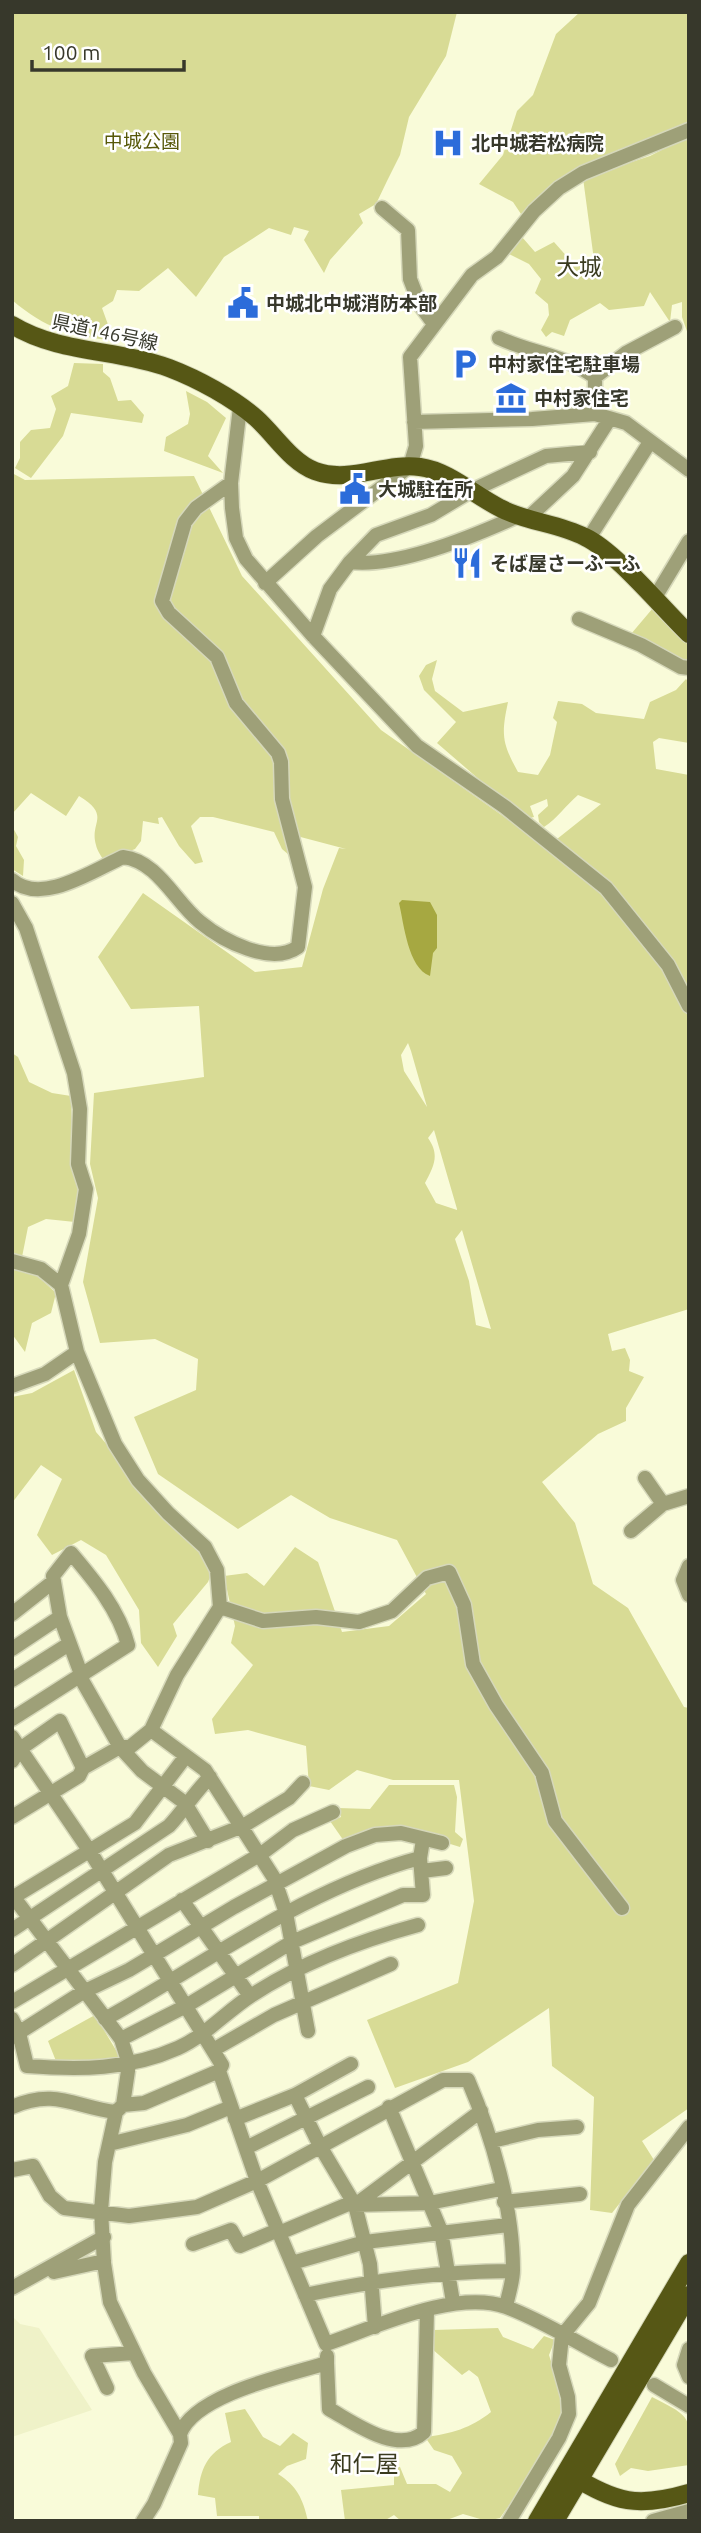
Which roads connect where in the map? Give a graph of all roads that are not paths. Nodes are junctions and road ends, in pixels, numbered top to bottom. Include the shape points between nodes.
1 (689, 130) edge
2 (382, 208) dead end
3 (433, 324) junction
4 (12, 325) edge
5 (675, 327) dead end
6 (499, 338) dead end
7 (595, 377) junction
8 (240, 407) junction
9 (595, 414) junction
10 (609, 420) junction
11 (414, 422) junction
12 (650, 442) junction
13 (590, 452) junction
14 (410, 466) junction
15 (689, 470) edge
16 (231, 483) junction
17 (471, 491) junction
18 (523, 517) junction
19 (589, 538) junction
20 (689, 541) edge
21 (350, 562) junction
22 (265, 583) junction
23 (654, 599) junction
24 (579, 619) dead end
25 (687, 630) edge
26 (313, 636) junction
27 (688, 669) edge
28 (12, 880) edge
29 (12, 903) edge
30 (689, 1006) edge
31 (12, 1261) edge
32 (61, 1285) junction
33 (77, 1352) junction
34 (12, 1386) edge
35 (645, 1478) dead end
36 (689, 1496) edge
37 (663, 1504) junction
38 (631, 1531) dead end
39 (689, 1566) edge
40 (54, 1581) junction
41 (689, 1595) edge
42 (220, 1607) junction
43 (12, 1614) edge
44 (60, 1617) junction
45 (69, 1644) junction
46 (12, 1649) edge
47 (81, 1674) junction
48 (12, 1680) edge
49 (12, 1719) edge
50 (150, 1730) junction
51 (120, 1747) junction
52 (15, 1749) edge
53 (186, 1756) junction
54 (83, 1768) junction
55 (209, 1777) junction
56 (303, 1783) dead end
57 (164, 1786) junction
58 (51, 1793) junction
59 (185, 1802) junction
60 (333, 1812) dead end
61 (12, 1817) edge
62 (243, 1826) junction
63 (423, 1840) junction
64 (208, 1841) junction
65 (442, 1843) dead end
66 (91, 1853) junction
67 (261, 1854) junction
68 (421, 1864) junction
69 (446, 1868) dead end
70 (103, 1872) junction
71 (276, 1884) junction
72 (114, 1891) junction
73 (13, 1897) edge
74 (182, 1900) junction
75 (622, 1908) dead end
76 (286, 1913) junction
77 (31, 1918) junction
78 (418, 1925) dead end
79 (136, 1927) junction
80 (201, 1927) junction
81 (12, 1930) edge
82 (48, 1942) junction
83 (292, 1942) junction
84 (219, 1953) junction
85 (153, 1954) junction
86 (391, 1964) dead end
87 (12, 1965) edge
88 (68, 1968) junction
89 (295, 1971) junction
90 (237, 1976) junction
91 (171, 1982) junction
92 (83, 1992) junction
93 (250, 1996) junction
94 (302, 2001) junction
95 (12, 2002) edge
96 (186, 2006) junction
97 (12, 2019) edge
98 (105, 2019) junction
99 (308, 2031) dead end
100 (203, 2032) junction
101 (16, 2035) edge
102 (121, 2039) junction
103 (213, 2050) junction
104 (129, 2064) junction
105 (351, 2064) dead end
106 (19, 2068) edge
107 (219, 2071) junction
108 (368, 2087) dead end
109 (295, 2095) junction
110 (12, 2107) edge
111 (390, 2107) junction
112 (119, 2109) junction
113 (481, 2111) junction
114 (233, 2113) junction
115 (307, 2120) junction
116 (576, 2127) dead end
117 (689, 2127) edge
118 (492, 2141) junction
119 (109, 2144) junction
120 (320, 2146) junction
121 (246, 2148) junction
122 (412, 2164) junction
123 (12, 2170) edge
124 (257, 2181) junction
125 (580, 2194) dead end
126 (502, 2195) junction
127 (354, 2203) junction
128 (429, 2203) junction
129 (101, 2211) junction
130 (508, 2225) junction
131 (278, 2231) junction
132 (441, 2231) junction
133 (104, 2237) junction
134 (365, 2242) junction
135 (193, 2244) dead end
136 (104, 2261) junction
137 (292, 2263) junction
138 (689, 2263) edge
139 (447, 2271) junction
140 (513, 2271) junction
141 (39, 2276) junction
142 (372, 2281) junction
143 (12, 2288) edge
144 (305, 2295) junction
145 (689, 2295) edge
146 (453, 2302) junction
147 (506, 2307) junction
148 (427, 2311) junction
149 (375, 2327) junction
150 (562, 2336) junction
151 (326, 2344) junction
152 (689, 2349) edge
153 (134, 2353) junction
154 (611, 2360) dead end
155 (327, 2363) junction
156 (689, 2376) edge
157 (654, 2385) dead end
158 (107, 2388) dead end
159 (688, 2404) edge
160 (180, 2434) junction
161 (572, 2476) junction
162 (689, 2493) edge
163 (689, 2511) edge
164 (143, 2521) edge
165 (509, 2521) edge
166 (537, 2521) edge
167 (555, 2521) edge
168 (653, 2521) edge

1 - 3 street via 583,173 559,188 497,257 472,275
2 - 3 street via 408,230 410,279
3 - 11 street via 410,357
4 - 8 main road, 県道146号線 via 55,344 147,360
5 - 7 street via 626,353
6 - 7 street via 574,362
7 - 9 street
8 - 14 main road, 県道146号線 via 316,472 345,475
8 - 16 street
9 - 10 street
9 - 11 street
10 - 12 street via 626,423
10 - 13 street
11 - 14 street via 416,446
12 - 15 street
12 - 19 street
13 - 17 street via 546,456
13 - 18 street via 573,476
14 - 17 main road, 県道146号線 via 438,472
14 - 22 street
16 - 22 street via 236,538
16 - 28 street via 185,522 162,601 217,657 236,703 278,753 282,799 305,887 298,947 288,954 264,956 212,931 198,922 156,874 131,858 123,857 35,891
17 - 18 main road, 県道146号線
17 - 21 street via 431,515 376,535
18 - 19 main road, 県道146号線
18 - 21 street via 402,560
19 - 23 main road, 県道146号線
20 - 23 street
21 - 26 street via 330,589
22 - 26 street
23 - 25 main road, 県道146号線
24 - 27 street
26 - 30 street via 417,746 505,807 606,888 668,965
29 - 32 street via 26,928 74,1073 79,1108 78,1164 86,1189 79,1234
31 - 32 street via 41,1269
32 - 33 street
33 - 34 street via 45,1374
33 - 42 street via 115,1444 138,1480 205,1547 217,1570
35 - 37 street
36 - 37 street
37 - 38 street
39 - 41 street via 683,1580
40 - 43 street
40 - 44 street
40 - 47 street via 71,1553 99,1586 123,1627 128,1645
42 - 50 street via 177,1675
42 - 75 street via 263,1620 316,1617 359,1622 392,1611 427,1578 449,1572 464,1605 473,1664 542,1773 555,1821
44 - 45 street
44 - 46 street
45 - 47 street
45 - 48 street
47 - 49 street
47 - 51 street
50 - 51 street via 130,1747
50 - 53 street
51 - 54 street
51 - 57 street
52 - 54 street via 60,1721
52 - 58 street
53 - 55 street
53 - 57 street
54 - 58 street via 79,1776
55 - 59 street
55 - 62 street
56 - 62 street via 289,1798
57 - 59 street
57 - 66 street via 135,1823
58 - 61 street
58 - 66 street
59 - 64 street
59 - 70 street via 169,1826
60 - 67 street via 293,1830
62 - 64 street
62 - 67 street
63 - 65 street
63 - 68 street
63 - 71 street via 401,1833 375,1835
64 - 72 street via 169,1855
66 - 70 street
66 - 73 street
67 - 71 street
67 - 74 street
68 - 69 street
68 - 76 street via 372,1871
68 - 83 street via 423,1895 403,1895
70 - 72 street
70 - 77 street
71 - 76 street
71 - 80 street
72 - 79 street
72 - 82 street
73 - 77 street
74 - 79 street
74 - 80 street
76 - 83 street
76 - 84 street
77 - 81 street
77 - 82 street
78 - 89 street via 368,1938
79 - 85 street
79 - 88 street
80 - 84 street
80 - 85 street
82 - 87 street
82 - 88 street
83 - 89 street
83 - 90 street
84 - 90 street
84 - 91 street
85 - 91 street
85 - 92 street
86 - 94 street
88 - 92 street
88 - 95 street
89 - 93 street
89 - 94 street
90 - 93 street
90 - 96 street
91 - 96 street
91 - 98 street
92 - 98 street
92 - 101 street
93 - 100 street
94 - 99 street
94 - 103 street
96 - 100 street
96 - 102 street
97 - 101 street
98 - 102 street
100 - 103 street
100 - 104 street via 179,2048
101 - 106 street
102 - 104 street
103 - 107 street via 222,2065
104 - 106 street via 82,2070
104 - 112 street
105 - 109 street
107 - 112 street
107 - 114 street
108 - 115 street
109 - 114 street
109 - 115 street
110 - 112 street via 58,2097 94,2110
111 - 113 street via 443,2080 468,2080
111 - 120 street
111 - 122 street
112 - 119 street
113 - 118 street
113 - 122 street
114 - 119 street
114 - 121 street
115 - 120 street
115 - 121 street
116 - 118 street
117 - 150 street via 628,2205 589,2303
118 - 126 street
119 - 129 street
120 - 124 street
120 - 127 street
121 - 124 street
122 - 127 street
122 - 128 street
123 - 129 street via 33,2166 50,2196 64,2208
124 - 129 street via 197,2207 129,2216
124 - 131 street
125 - 126 street
126 - 128 street
126 - 130 street
127 - 128 street
127 - 131 street
127 - 134 street
128 - 132 street
129 - 133 street
130 - 132 street
130 - 140 street
131 - 135 street via 240,2246 231,2230
131 - 137 street
132 - 134 street
132 - 139 street
133 - 136 street
133 - 141 street
134 - 137 street
134 - 142 street
136 - 141 street
136 - 153 street via 110,2302
137 - 144 street
138 - 161 main road
139 - 140 street
139 - 142 street
139 - 146 street
140 - 147 street
141 - 143 street
142 - 144 street
142 - 149 street
144 - 151 street
145 - 161 main road
146 - 147 street
146 - 148 street
147 - 150 street
148 - 149 street
148 - 155 street via 424,2432 420,2436 385,2438 329,2409
149 - 151 street
150 - 154 street
150 - 165 street via 559,2365 569,2414
151 - 155 street
152 - 156 street via 684,2365
153 - 158 street via 92,2356
153 - 160 street
155 - 160 street via 228,2395 185,2422
157 - 159 street
160 - 164 street via 181,2443
161 - 162 main road via 631,2503
161 - 166 main road
161 - 167 main road
163 - 168 street

